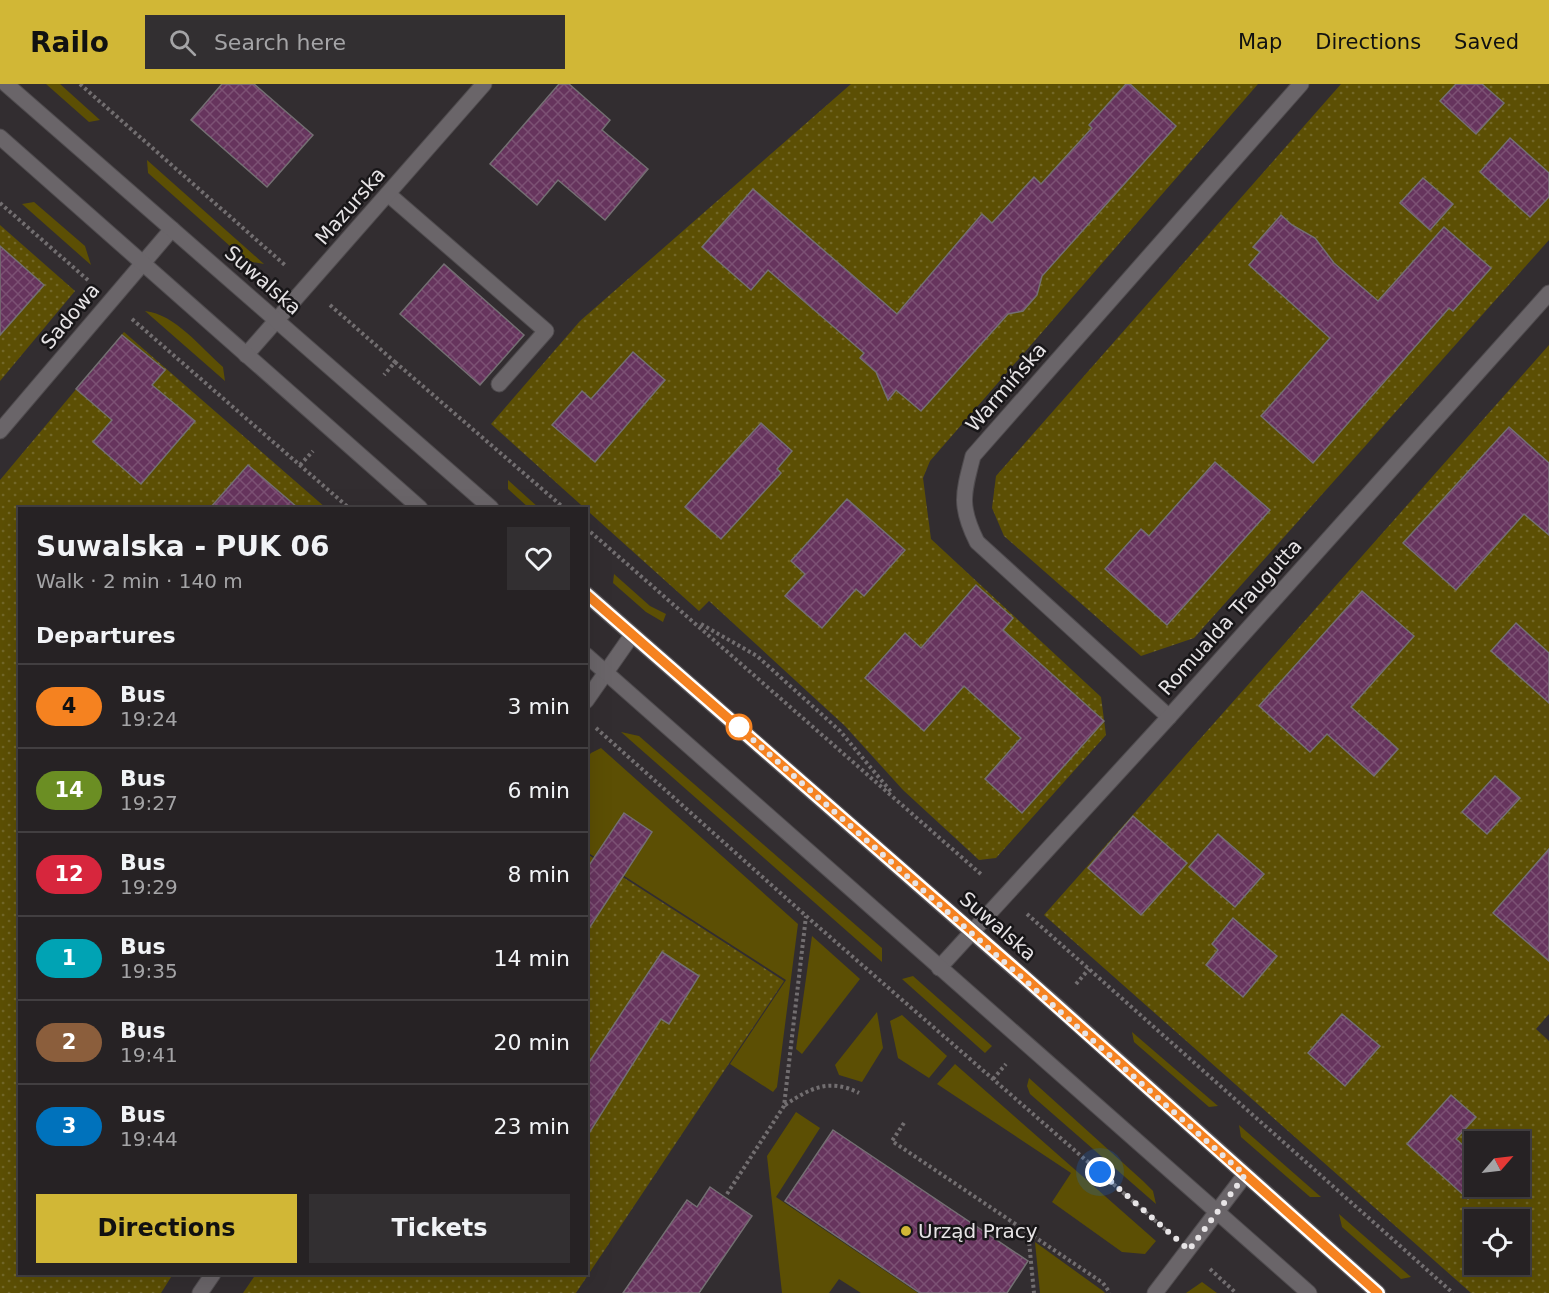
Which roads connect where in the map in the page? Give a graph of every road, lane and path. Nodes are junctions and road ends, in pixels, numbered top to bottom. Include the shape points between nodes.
1 (6, 84) edge
2 (80, 84) edge
3 (484, 84) edge
4 (1301, 84) edge
5 (0, 137) edge
6 (388, 194) junction
7 (0, 203) edge
8 (172, 229) junction
9 (278, 258) dead end
10 (143, 263) junction
11 (92, 284) dead end
12 (1549, 293) edge
13 (129, 317) dead end
14 (277, 320) junction
15 (246, 355) junction
16 (395, 362) dead end
17 (499, 384) dead end
18 (0, 431) edge
19 (348, 507) edge
20 (419, 507) edge
21 (490, 507) edge
22 (563, 507) edge
23 (588, 530) edge
24 (588, 596) edge
25 (693, 620) junction
26 (632, 635) junction
27 (588, 657) edge
28 (607, 672) junction
29 (588, 698) edge
30 (1169, 717) junction
31 (602, 733) dead end
32 (901, 803) junction
33 (986, 879) dead end
34 (1020, 909) dead end
35 (806, 916) junction
36 (972, 932) junction
37 (939, 968) junction
38 (859, 1093) dead end
39 (784, 1106) junction
40 (904, 1123) dead end
41 (1245, 1175) junction
42 (727, 1194) dead end
43 (1217, 1212) junction
44 (1028, 1231) junction
45 (1189, 1250) junction
46 (212, 1275) edge
47 (200, 1293) edge
48 (1034, 1293) edge
49 (1110, 1293) edge
50 (1155, 1293) edge
51 (1236, 1293) edge
52 (1309, 1293) edge
53 (1378, 1293) edge
54 (1454, 1293) edge

1 - 8 street, Suwalska
2 - 9 path
3 - 6 street, Mazurska
4 - 30 street, Warmińska via 973,456 964,490 964,517 977,542
5 - 10 street
6 - 14 street, Mazurska
6 - 17 street via 546,331
7 - 11 path
8 - 10 street, Sadowa
8 - 14 street, Suwalska
10 - 15 street
10 - 18 street, Sadowa
12 - 30 street, Romualda Traugutta
13 - 19 path
14 - 15 street, Mazurska
14 - 21 street, Suwalska
15 - 20 street
16 - 22 path
23 - 25 path
24 - 26 street, Suwalska
25 - 32 path
25 - 32 path via 757,656 840,731
26 - 28 street
26 - 36 street, Suwalska
27 - 28 street
28 - 29 street
28 - 37 street
30 - 36 street, Romualda Traugutta
31 - 35 path
32 - 33 path
34 - 54 path
35 - 39 path
35 - 45 path
36 - 37 street, Romualda Traugutta
36 - 41 street, Suwalska
37 - 43 street
38 - 39 path via 836,1084 822,1085 803,1092
39 - 42 path
40 - 44 path via 892,1141
41 - 43 street
41 - 53 street, Suwalska
43 - 45 street
43 - 52 street
44 - 48 path
44 - 49 path via 1103,1283
45 - 50 street
45 - 51 path
46 - 47 street

